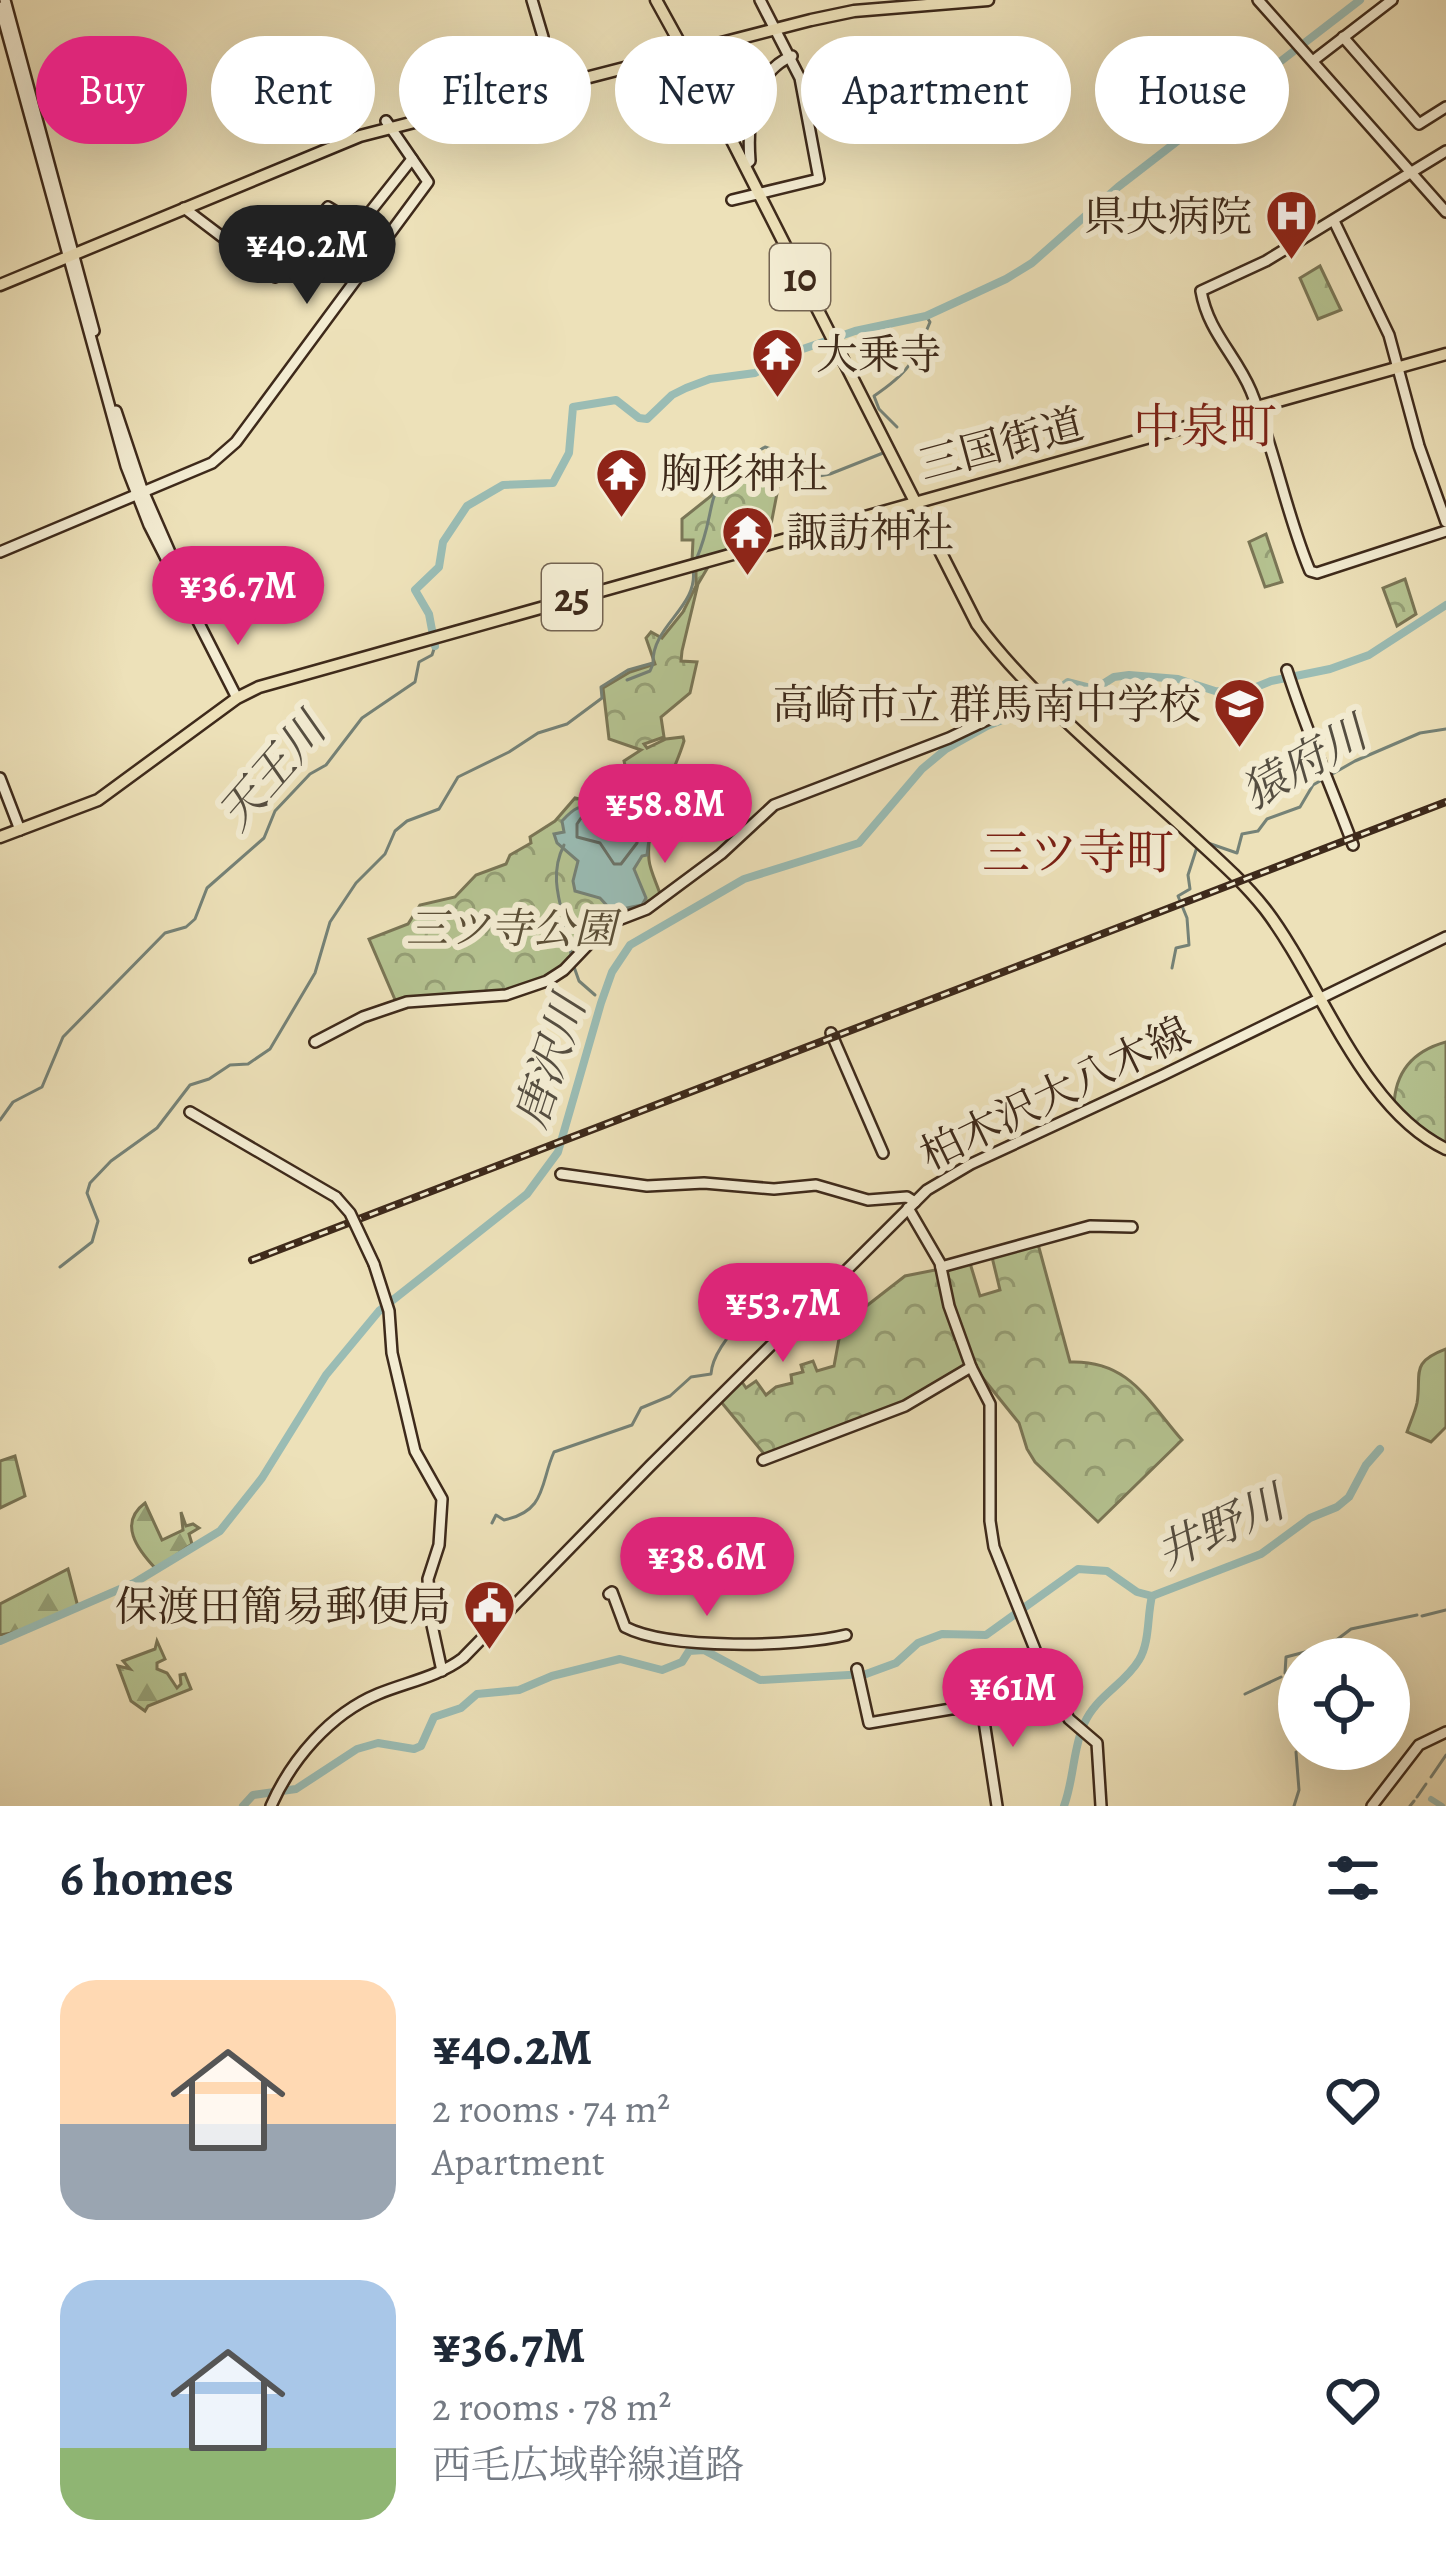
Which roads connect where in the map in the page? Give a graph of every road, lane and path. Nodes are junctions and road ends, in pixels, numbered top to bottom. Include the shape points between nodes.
1 (532, 0) edge
2 (656, 0) edge
3 (760, 0) edge
4 (919, 0) edge
5 (988, 0) edge
6 (1258, 0) edge
7 (1392, 0) edge
8 (2, 3) edge
9 (862, 3) edge
10 (775, 27) junction
11 (543, 36) edge
12 (676, 36) edge
13 (739, 36) edge
14 (1343, 37) junction
15 (792, 56) junction
16 (1314, 61) junction
17 (615, 67) edge
18 (1446, 107) edge
19 (388, 123) junction
20 (734, 144) edge
21 (1446, 151) edge
22 (412, 159) junction
23 (745, 165) junction
24 (1412, 173) junction
25 (758, 194) junction
26 (732, 200) dead end
27 (184, 208) junction
28 (1446, 212) edge
29 (1334, 220) junction
30 (70, 252) junction
31 (0, 282) edge
32 (1446, 354) edge
33 (1397, 367) junction
34 (1257, 407) junction
35 (140, 493) junction
36 (913, 502) junction
37 (1446, 526) edge
38 (0, 552) edge
39 (1287, 670) dead end
40 (1038, 691) junction
41 (237, 698) junction
42 (0, 778) edge
43 (20, 830) junction
44 (0, 837) edge
45 (1353, 845) dead end
46 (1446, 937) edge
47 (1321, 997) junction
48 (831, 1034) dead end
49 (315, 1042) dead end
50 (190, 1112) dead end
51 (1446, 1149) edge
52 (883, 1153) dead end
53 (561, 1174) dead end
54 (911, 1205) junction
55 (1132, 1227) dead end
56 (941, 1267) junction
57 (971, 1367) junction
58 (763, 1460) dead end
59 (609, 1594) dead end
60 (846, 1636) dead end
61 (442, 1671) junction
62 (858, 1672) dead end
63 (1446, 1732) edge
64 (275, 1796) edge
65 (997, 1806) edge
66 (1101, 1806) edge
67 (1372, 1806) edge

1 - 11 street
2 - 12 main road, 10
3 - 10 street
4 - 9 main road
5 - 10 main road
6 - 16 street
7 - 14 street
8 - 30 street
9 - 10 main road
10 - 13 main road
10 - 15 street
14 - 16 street
14 - 18 street via 1419,124
15 - 23 street via 775,64 762,85
15 - 25 street via 819,179
16 - 24 street
17 - 19 main road
19 - 22 street
19 - 27 main road
19 - 30 main road
20 - 23 main road, 10
21 - 24 street
22 - 27 street via 358,226 328,207 276,277
22 - 35 street via 428,182 236,442 212,464
23 - 25 main road, 10
24 - 28 street
24 - 29 street
25 - 26 street
25 - 36 main road, 10
27 - 30 main road
29 - 33 street
29 - 34 street via 1201,291 1208,323
30 - 31 main road
30 - 35 street
32 - 33 main road, 三国街道 / 25
33 - 34 main road, 三国街道 / 25
33 - 37 street
34 - 36 main road, 三国街道 / 25
34 - 37 street via 1310,572
35 - 38 street
35 - 41 street
36 - 40 main road, 10 via 977,624
36 - 41 main road, 三国街道 / 25
39 - 45 street
40 - 47 main road, 10 via 1246,887
40 - 49 street via 949,737 774,805 646,909 608,924 547,981 506,995 407,1002
41 - 43 main road, 三国街道 / 25 via 98,800
42 - 43 street
43 - 44 main road, 三国街道 / 25
46 - 47 street, 柏木沢大八木線
47 - 51 main road, 10 via 1384,1100
47 - 54 street, 柏木沢大八木線 via 967,1166
48 - 52 street
50 - 61 street, bridge via 336,1197 374,1264 415,1451 442,1499 428,1590
53 - 54 street via 647,1186 816,1185 868,1200 907,1197
54 - 56 street
54 - 61 street, 柏木沢大八木線 via 478,1644
55 - 56 street via 1090,1226
56 - 57 street
57 - 58 street via 905,1406
57 - 66 street via 992,1410 991,1535 1048,1678 1099,1750
59 - 60 street via 625,1627 641,1634 746,1644
61 - 64 street, 柏木沢大八木線 via 355,1707 300,1754
62 - 65 street via 869,1723 982,1708
63 - 67 street via 1419,1745

